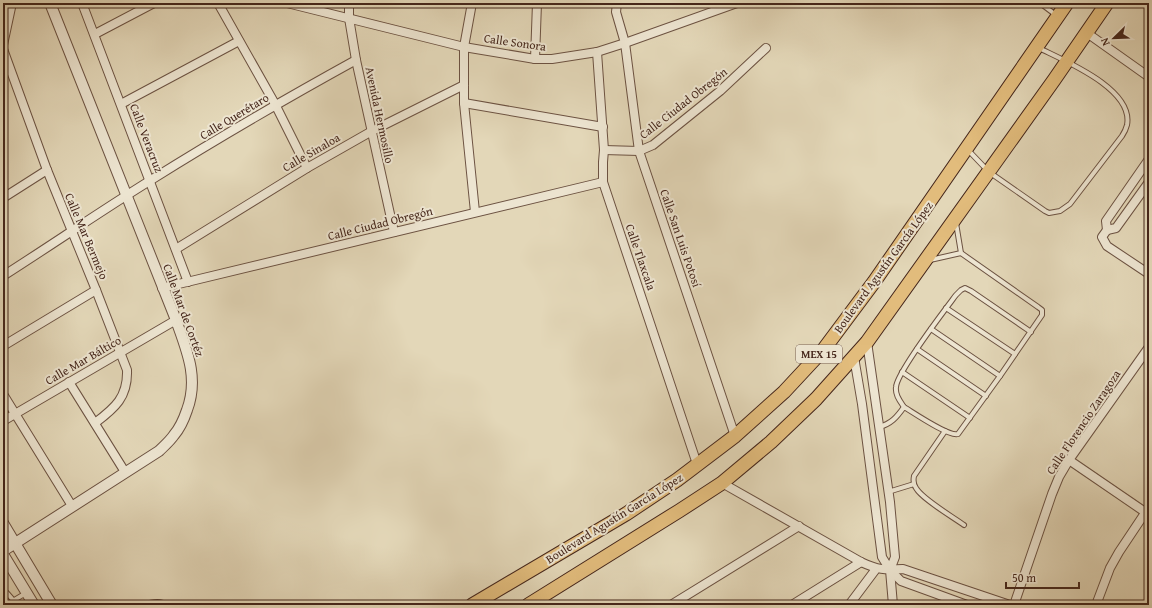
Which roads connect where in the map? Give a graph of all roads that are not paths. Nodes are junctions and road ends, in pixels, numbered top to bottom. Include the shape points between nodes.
1 (12, 3) edge
2 (50, 3) edge
3 (82, 3) edge
4 (154, 3) edge
5 (218, 3) edge
6 (287, 3) edge
7 (349, 3) edge
8 (472, 3) edge
9 (537, 3) edge
10 (617, 3) edge
11 (737, 3) edge
12 (1040, 3) edge
13 (1067, 3) edge
14 (1107, 3) edge
15 (1058, 17) junction
16 (349, 18) junction
17 (1087, 33) junction
18 (95, 34) junction
19 (239, 41) junction
20 (625, 43) junction
21 (3, 46) edge
22 (464, 47) junction
23 (1037, 47) junction
24 (766, 48) dead end
25 (3, 49) edge
26 (597, 52) junction
27 (535, 59) junction
28 (356, 60) junction
29 (1067, 62) junction
30 (1149, 77) edge
31 (464, 85) junction
32 (464, 103) junction
33 (121, 104) junction
34 (275, 104) junction
35 (603, 127) junction
36 (372, 131) junction
37 (967, 148) junction
38 (604, 150) junction
39 (639, 151) junction
40 (1149, 160) edge
41 (308, 168) junction
42 (47, 170) junction
43 (989, 172) junction
44 (151, 180) junction
45 (603, 182) junction
46 (1149, 182) edge
47 (126, 196) junction
48 (3, 198) edge
49 (475, 212) junction
50 (955, 218) junction
51 (1107, 230) junction
52 (72, 232) junction
53 (394, 232) junction
54 (176, 249) junction
55 (961, 253) junction
56 (926, 261) junction
57 (1149, 274) edge
58 (3, 276) edge
59 (188, 282) junction
60 (162, 288) junction
61 (96, 290) junction
62 (946, 308) junction
63 (176, 320) junction
64 (931, 330) junction
65 (1031, 332) junction
66 (867, 342) junction
67 (3, 346) edge
68 (1149, 348) edge
69 (917, 349) junction
70 (121, 353) junction
71 (1016, 354) junction
72 (854, 357) junction
73 (902, 372) junction
74 (1000, 376) junction
75 (69, 382) junction
76 (3, 394) edge
77 (986, 396) junction
78 (904, 407) junction
79 (15, 414) junction
80 (970, 418) junction
81 (3, 421) edge
82 (95, 423) junction
83 (879, 427) junction
84 (945, 431) junction
85 (735, 436) junction
86 (1069, 460) junction
87 (697, 464) junction
88 (125, 472) junction
89 (886, 478) junction
90 (872, 480) junction
91 (722, 483) junction
92 (914, 484) junction
93 (888, 492) junction
94 (72, 506) junction
95 (1147, 509) edge
96 (3, 523) edge
97 (964, 525) dead end
98 (799, 526) junction
99 (15, 543) junction
100 (3, 552) edge
101 (861, 562) junction
102 (876, 569) junction
103 (890, 570) junction
104 (3, 592) edge
105 (27, 593) junction
106 (14, 601) junction
107 (6, 605) edge
108 (34, 605) edge
109 (52, 605) edge
110 (143, 605) edge
111 (167, 605) edge
112 (472, 605) edge
113 (528, 605) edge
114 (671, 605) edge
115 (792, 605) edge
116 (850, 605) edge
117 (893, 605) edge
118 (967, 605) edge
119 (1010, 605) edge
120 (1014, 605) edge
121 (1096, 605) edge

1 - 21 street
2 - 47 street, Calle Mar de Cortéz
3 - 18 street, Calle Veracruz
4 - 18 street
5 - 19 street
6 - 16 street, Calle Sonora
7 - 16 street, Avenida Hermosillo
8 - 22 street
9 - 27 street
10 - 20 street, Calle San Luis Potosí via 616,12
11 - 20 street, Calle Sonora
12 - 15 lane
13 - 15 main road, Boulevard Agustín García López / MEX 15
14 - 17 main road, MEX 15
15 - 23 main road, Boulevard Agustín García López / MEX 15
16 - 22 street, Calle Sonora
16 - 28 street, Avenida Hermosillo
17 - 29 main road, MEX 15
17 - 30 street
18 - 33 street, Calle Veracruz
19 - 33 street
19 - 34 street
20 - 26 street, Calle Sonora
20 - 39 street, Calle San Luis Potosí
22 - 27 street, Calle Sonora
22 - 31 street
23 - 29 lane
23 - 37 main road, Boulevard Agustín García López / MEX 15
24 - 39 street, Calle Ciudad Obregón via 720,91 653,145
25 - 42 street, Calle Mar Bermejo
26 - 27 street, Calle Sonora
26 - 35 street, Calle Tlaxcala
28 - 34 street, Calle Querétaro
28 - 36 street, Avenida Hermosillo
29 - 43 main road, MEX 15
29 - 43 lane via 1104,84 1119,97 1127,124 1122,136 1070,204 1060,211 1049,213 1039,208
31 - 32 street
31 - 36 street, Calle Sinaloa
32 - 35 street
32 - 49 street
33 - 44 street, Calle Veracruz
34 - 41 street
34 - 44 street, Calle Querétaro
35 - 38 street, Calle Tlaxcala
36 - 41 street, Calle Sinaloa
36 - 53 street, Avenida Hermosillo
37 - 43 lane
37 - 85 main road, Boulevard Agustín García López / MEX 15 via 824,349 784,392
38 - 39 street, Calle Ciudad Obregón
38 - 45 street, Calle Tlaxcala
39 - 85 street, Calle San Luis Potosí
40 - 51 street via 1106,221
41 - 54 street, Calle Sinaloa
42 - 48 street
42 - 52 street, Calle Mar Bermejo
43 - 50 main road, MEX 15
44 - 47 street, Calle Querétaro
44 - 54 street, Calle Veracruz
45 - 49 street, Calle Ciudad Obregón
45 - 87 street, Calle Tlaxcala
46 - 51 street via 1116,228
47 - 52 street, Calle Querétaro
47 - 60 street, Calle Mar de Cortéz
49 - 53 street, Calle Ciudad Obregón
50 - 55 lane
50 - 56 main road, MEX 15
51 - 57 street via 1102,237 1107,246
52 - 58 street, Calle Querétaro
52 - 61 street, Calle Mar Bermejo
53 - 59 street, Calle Ciudad Obregón
54 - 59 street, Calle Veracruz
55 - 56 lane
55 - 65 lane via 1041,308 1042,315
56 - 66 main road, MEX 15
59 - 60 street, Calle Ciudad Obregón
60 - 63 street, Calle Mar de Cortéz
61 - 67 street
61 - 70 street, Calle Mar Bermejo
62 - 64 lane
62 - 65 lane via 959,291 967,289
62 - 71 lane
63 - 70 street, Calle Mar Báltico
63 - 88 street, Calle Mar de Cortéz via 192,371 190,403 174,435 159,451
64 - 69 lane
64 - 74 lane
65 - 71 lane
66 - 72 main road, MEX 15
66 - 83 street
68 - 86 street, Calle Florencio Zaragoza
69 - 73 lane
69 - 77 lane
70 - 75 street, Calle Mar Báltico
70 - 82 street, Calle Mar Bermejo via 127,370 125,390 120,400
71 - 74 lane
72 - 90 street
72 - 91 main road, MEX 15 via 816,399 771,442
73 - 78 lane via 896,387 898,398
73 - 80 lane
74 - 77 lane
75 - 79 street, Calle Mar Báltico
75 - 82 street
76 - 79 street
77 - 80 lane
78 - 83 lane via 895,419
78 - 84 lane
79 - 81 street, Calle Mar Báltico
79 - 94 street
80 - 84 lane via 958,434 952,435
82 - 88 street
83 - 89 street
84 - 92 lane via 914,476
85 - 87 main road, Boulevard Agustín García López / MEX 15
86 - 95 street
86 - 120 street, Calle Florencio Zaragoza via 1054,486
87 - 112 main road, Boulevard Agustín García López / MEX 15 via 626,514
88 - 94 street, Calle Mar de Cortéz
89 - 90 street
89 - 93 street
90 - 103 street via 882,557
91 - 98 street
91 - 113 main road, MEX 15
92 - 93 lane
92 - 97 lane via 925,497
93 - 103 street via 895,557
94 - 99 street, Calle Mar de Cortéz
95 - 121 street via 1110,568
96 - 99 street
98 - 101 street
98 - 114 street
99 - 100 street, Calle Mar de Cortéz
99 - 109 street
100 - 105 street
101 - 102 street
101 - 115 street
102 - 103 street
102 - 116 street
103 - 117 street
103 - 118 street via 902,581
103 - 119 street via 903,569
104 - 106 lane via 7,592
105 - 106 lane
105 - 108 street
106 - 107 lane
110 - 111 lane via 154,602

